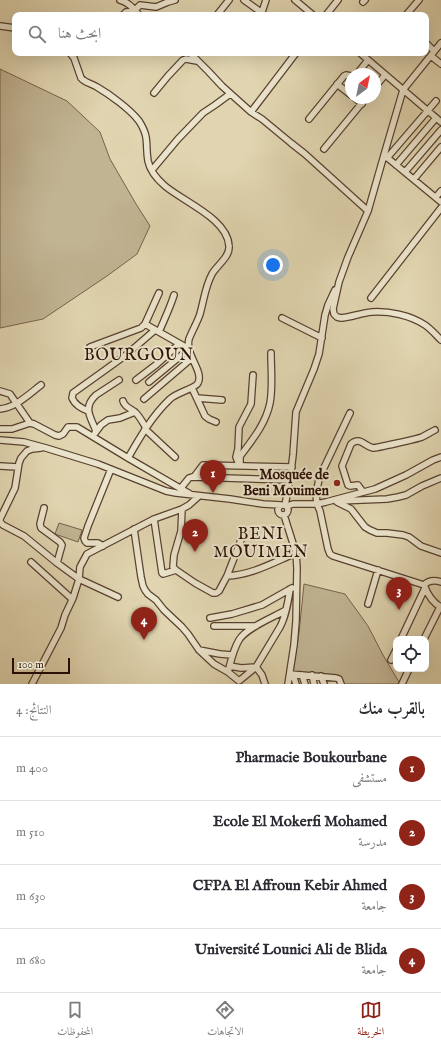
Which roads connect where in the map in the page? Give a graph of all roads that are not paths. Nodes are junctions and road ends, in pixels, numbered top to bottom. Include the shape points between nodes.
1 (120, 0) edge
2 (175, 0) edge
3 (229, 0) edge
4 (244, 0) edge
5 (266, 0) edge
6 (295, 0) edge
7 (338, 0) edge
8 (419, 0) edge
9 (126, 12) edge
10 (137, 12) edge
11 (219, 12) edge
12 (259, 12) edge
13 (262, 12) edge
14 (309, 12) edge
15 (328, 12) edge
16 (409, 12) edge
17 (0, 26) edge
18 (12, 28) edge
19 (441, 43) edge
20 (429, 48) edge
21 (433, 54) junction
22 (72, 56) edge
23 (193, 56) edge
24 (294, 56) edge
25 (363, 56) edge
26 (368, 60) junction
27 (198, 61) junction
28 (441, 64) edge
29 (362, 68) edge
30 (345, 75) edge
31 (386, 75) junction
32 (381, 81) edge
33 (337, 84) junction
34 (345, 90) edge
35 (403, 90) junction
36 (154, 92) dead end
37 (230, 94) junction
38 (436, 101) dead end
39 (362, 104) edge
40 (427, 111) junction
41 (251, 112) junction
42 (436, 118) junction
43 (309, 119) dead end
44 (441, 122) edge
45 (441, 130) edge
46 (441, 147) edge
47 (324, 149) dead end
48 (386, 156) junction
49 (396, 165) junction
50 (152, 170) junction
51 (405, 172) junction
52 (414, 179) junction
53 (441, 191) edge
54 (436, 197) junction
55 (441, 202) edge
56 (441, 208) edge
57 (368, 210) junction
58 (339, 282) junction
59 (159, 293) dead end
60 (174, 295) dead end
61 (371, 298) dead end
62 (282, 318) dead end
63 (145, 324) junction
64 (157, 331) junction
65 (322, 338) junction
66 (441, 340) edge
67 (179, 344) junction
68 (90, 347) dead end
69 (189, 349) junction
70 (271, 353) dead end
71 (192, 358) junction
72 (253, 375) dead end
73 (119, 380) dead end
74 (136, 380) dead end
75 (149, 382) dead end
76 (41, 385) dead end
77 (192, 388) junction
78 (0, 391) edge
79 (197, 398) junction
80 (144, 399) dead end
81 (222, 400) dead end
82 (123, 401) dead end
83 (17, 404) junction
84 (0, 409) edge
85 (88, 411) junction
86 (135, 412) junction
87 (350, 413) dead end
88 (216, 422) dead end
89 (30, 423) junction
90 (145, 428) junction
91 (0, 429) edge
92 (435, 430) dead end
93 (94, 434) junction
94 (0, 440) edge
95 (45, 447) junction
96 (175, 457) dead end
97 (441, 457) edge
98 (128, 458) junction
99 (0, 466) edge
100 (240, 466) junction
101 (18, 467) junction
102 (292, 467) junction
103 (111, 469) junction
104 (194, 477) junction
105 (441, 478) edge
106 (290, 480) junction
107 (181, 488) junction
108 (363, 492) junction
109 (196, 496) junction
110 (326, 502) junction
111 (337, 502) junction
112 (264, 504) junction
113 (317, 504) junction
114 (285, 506) junction
115 (44, 508) dead end
116 (182, 509) junction
117 (278, 511) junction
118 (284, 515) junction
119 (154, 519) junction
120 (134, 529) junction
121 (242, 535) dead end
122 (103, 546) junction
123 (296, 553) junction
124 (441, 553) edge
125 (31, 562) dead end
126 (57, 564) junction
127 (176, 570) junction
128 (378, 570) junction
129 (227, 576) junction
130 (79, 579) junction
131 (441, 582) edge
132 (297, 585) junction
133 (424, 587) junction
134 (290, 589) junction
135 (118, 597) dead end
136 (72, 599) junction
137 (368, 604) dead end
138 (440, 607) edge
139 (286, 610) junction
140 (210, 618) dead end
141 (214, 626) dead end
142 (256, 626) junction
143 (402, 636) edge
144 (426, 636) edge
145 (199, 650) junction
146 (232, 655) junction
147 (393, 656) edge
148 (391, 660) dead end
149 (230, 666) junction
150 (256, 666) junction
151 (228, 672) junction
152 (408, 672) edge
153 (291, 674) junction
154 (302, 675) junction
155 (312, 675) junction
156 (321, 676) junction
157 (239, 683) edge
158 (32, 684) edge
159 (265, 684) edge
160 (288, 684) edge
161 (296, 684) edge
162 (305, 684) edge
163 (314, 684) edge
164 (324, 684) edge
165 (341, 684) edge
166 (402, 684) edge

1 - 10 street
2 - 10 street via 156,7 140,5
3 - 11 street
4 - 12 street
5 - 13 street
6 - 14 street
7 - 15 street
8 - 16 street
9 - 10 street
17 - 18 street
19 - 21 street
20 - 21 street
21 - 28 street
21 - 35 street
22 - 50 street via 83,80 121,103 138,119 146,136 148,159
23 - 27 street
24 - 41 street
25 - 26 street
26 - 29 street
26 - 31 street
27 - 36 street via 183,60
27 - 37 street
30 - 33 street
31 - 32 street
31 - 35 street
33 - 34 street
33 - 43 street
35 - 40 street
35 - 48 street
37 - 41 street
37 - 50 street via 203,113
38 - 40 street
39 - 47 street
40 - 42 street
40 - 48 street
41 - 57 street via 305,154
42 - 44 street
42 - 49 street
45 - 51 street
46 - 52 street
48 - 49 street
48 - 57 street
49 - 51 street
50 - 69 street via 164,185 219,224 228,239 228,253 216,267 206,286 200,314 189,339
51 - 52 street
52 - 54 street
53 - 54 street
54 - 55 street
56 - 61 street
57 - 58 street
58 - 65 street via 328,305
58 - 66 street via 333,309 337,317 348,318 372,312 398,314 426,325
59 - 63 street
60 - 64 street
62 - 65 street
63 - 64 street
63 - 68 street via 141,328
64 - 67 street
64 - 85 street via 73,393 74,403
65 - 102 street via 314,369 296,412
67 - 69 street
67 - 74 street
69 - 71 street
69 - 75 street
70 - 100 street via 271,393 268,410 262,424 241,455
71 - 77 street via 199,381
71 - 80 street
72 - 100 street via 251,404 239,427 236,457
73 - 85 street via 93,398
76 - 83 street
77 - 79 street
77 - 90 street via 170,399
78 - 83 street via 10,394
79 - 81 street
79 - 88 street via 205,416
82 - 86 street via 124,405
83 - 84 street
83 - 89 street
85 - 93 street
86 - 90 street
86 - 93 street via 108,420
87 - 113 street via 319,479
89 - 91 street via 12,429
89 - 93 street via 57,435 61,435 68,427
90 - 96 street
90 - 98 street
92 - 108 street via 421,437 374,448 359,441 352,443 342,468 348,485 358,486
93 - 98 street
94 - 95 street
95 - 101 street via 27,451
95 - 103 street
97 - 108 street via 375,489
98 - 107 street
99 - 101 street
100 - 102 street
100 - 104 street via 203,465
101 - 126 street via 15,488 0,522 24,536
102 - 106 street
103 - 109 street via 166,491
103 - 122 street via 84,538 87,543 98,543
104 - 106 street
104 - 107 street via 189,478
105 - 111 street via 398,497
106 - 114 street
107 - 109 street
108 - 110 street
109 - 112 street
109 - 116 street
110 - 111 street
110 - 113 street
111 - 124 street via 351,509 364,527 370,530 403,535 421,546
112 - 114 street
112 - 117 street
113 - 114 street
113 - 128 street via 330,554
114 - 117 street via 278,507
114 - 118 street via 287,513
115 - 126 street via 41,528 62,545
116 - 119 street
116 - 127 street via 181,531 173,559 173,567
117 - 118 street
118 - 123 street
119 - 120 street
119 - 127 street via 162,573
120 - 122 street
120 - 145 street via 143,586 182,627
121 - 129 street
122 - 130 street via 87,554 80,567
123 - 129 street via 248,573
123 - 132 street
125 - 136 street
126 - 130 street
127 - 129 street via 213,593 218,591
128 - 133 street
128 - 137 street
130 - 135 street
130 - 136 street
131 - 133 street via 430,581
132 - 134 street
132 - 153 street
133 - 138 street
133 - 143 street
134 - 139 street
134 - 140 street via 262,605
136 - 158 street via 61,628
138 - 144 street
139 - 142 street
139 - 150 street via 283,622
141 - 142 street
142 - 146 street via 240,639
145 - 146 street
145 - 151 street via 214,664
146 - 149 street
147 - 148 street
149 - 150 street
149 - 151 street
150 - 157 street
150 - 159 street
151 - 157 street
152 - 166 street
153 - 154 street
153 - 160 street
153 - 161 street
154 - 155 street
154 - 162 street
155 - 156 street
155 - 163 street
156 - 164 street
156 - 165 street via 337,678

